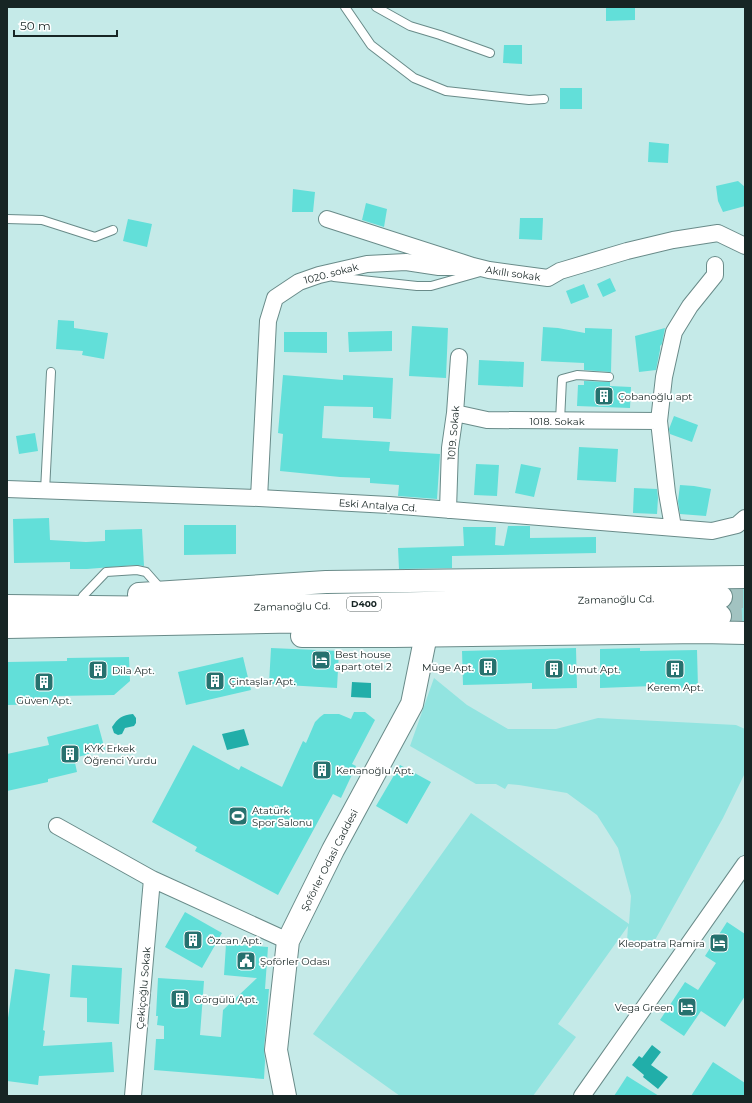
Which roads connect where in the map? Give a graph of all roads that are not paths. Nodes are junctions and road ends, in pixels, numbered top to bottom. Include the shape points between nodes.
1 (345, 7) edge
2 (376, 7) edge
3 (490, 53) dead end
4 (544, 99) dead end
5 (7, 218) edge
6 (327, 219) dead end
7 (113, 230) dead end
8 (745, 246) edge
9 (715, 265) dead end
10 (481, 268) junction
11 (319, 275) junction
12 (459, 357) dead end
13 (51, 372) dead end
14 (609, 377) dead end
15 (455, 413) junction
16 (660, 420) junction
17 (560, 421) junction
18 (7, 489) edge
19 (45, 491) junction
20 (259, 498) junction
21 (448, 510) junction
22 (745, 518) edge
23 (673, 527) junction
24 (745, 576) edge
25 (7, 606) edge
26 (33, 606) junction
27 (61, 626) junction
28 (7, 628) edge
29 (745, 633) edge
30 (426, 636) junction
31 (56, 826) dead end
32 (745, 864) edge
33 (152, 879) junction
34 (288, 941) junction
35 (133, 1096) edge
36 (285, 1096) edge
37 (582, 1096) edge

1 - 4 lane via 371,45 414,78 446,91 529,100
2 - 3 lane via 410,26
5 - 7 lane via 42,220 95,237
6 - 10 street, Akıllı sokak
8 - 10 street, Akıllı sokak via 718,233 673,240 560,271 548,278
9 - 16 street via 715,275 690,306 674,332 664,377
10 - 11 street, 1020. sokak via 439,267 406,262 367,264
10 - 11 lane via 431,286
11 - 20 street, 1020. sokak via 299,282 276,298 268,321
12 - 15 street, 1019. Sokak
13 - 19 lane
14 - 17 lane via 576,375 562,379
15 - 17 street, 1018. Sokak via 487,420
15 - 21 street, 1019. Sokak via 450,448
16 - 17 street, 1018. Sokak
16 - 23 street
18 - 19 street, Eski Antalya Cd.
19 - 20 street, Eski Antalya Cd.
20 - 21 street, Eski Antalya Cd.
21 - 23 street, Eski Antalya Cd.
22 - 23 street, Eski Antalya Cd. via 737,525 712,531
24 - 26 main road via 326,582 83,596
25 - 26 main road, Zamanoğlu Cd. / D400
26 - 27 main road, Zamanoğlu Cd. / D400 via 721,607 409,619
27 - 28 main road, Zamanoğlu Cd. / D400
27 - 30 main road via 162,635
29 - 30 main road
30 - 34 main road, Şoförler Odasi Caddesi via 412,704 333,850
31 - 33 street
32 - 37 street
33 - 34 street
33 - 35 street, Çekiçoğlu Sokak
34 - 36 main road, Şoförler Odasi Caddesi via 276,1050

